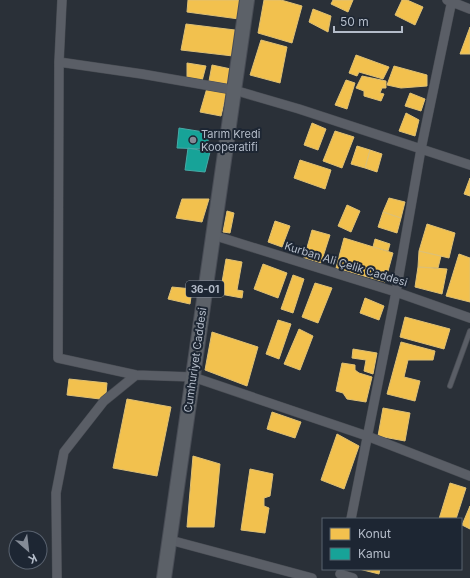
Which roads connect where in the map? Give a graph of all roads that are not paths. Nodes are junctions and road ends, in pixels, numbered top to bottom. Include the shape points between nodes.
1 (62, 0) edge
2 (247, 0) edge
3 (449, 1) edge
4 (470, 9) edge
5 (59, 62) junction
6 (234, 90) junction
7 (421, 149) junction
8 (470, 165) edge
9 (213, 235) junction
10 (396, 292) junction
11 (470, 318) edge
12 (470, 330) edge
13 (136, 376) junction
14 (193, 377) junction
15 (450, 386) dead end
16 (367, 436) junction
17 (470, 476) edge
18 (351, 518) edge
19 (170, 540) junction
20 (340, 574) edge
21 (57, 578) edge
22 (164, 578) edge
23 (312, 578) edge
24 (353, 578) edge

1 - 5 street
2 - 6 main road, Cumhuriyet Caddesi / 36-01
3 - 4 street
3 - 7 street
5 - 6 street
5 - 13 street via 58,358
6 - 7 street
6 - 9 main road, Cumhuriyet Caddesi / 36-01
7 - 8 street
7 - 10 street
9 - 10 street, Kurban Ali Çelik Caddesi
9 - 14 main road, Cumhuriyet Caddesi / 36-01
10 - 11 street, Kurban Ali Çelik Caddesi
10 - 16 street
12 - 15 lane
13 - 14 street
13 - 21 street via 104,401 64,452 56,493
14 - 16 street
14 - 19 main road, Cumhuriyet Caddesi / 36-01
16 - 17 street
16 - 18 street
19 - 22 main road, Cumhuriyet Caddesi / 36-01
19 - 23 street
20 - 24 street

